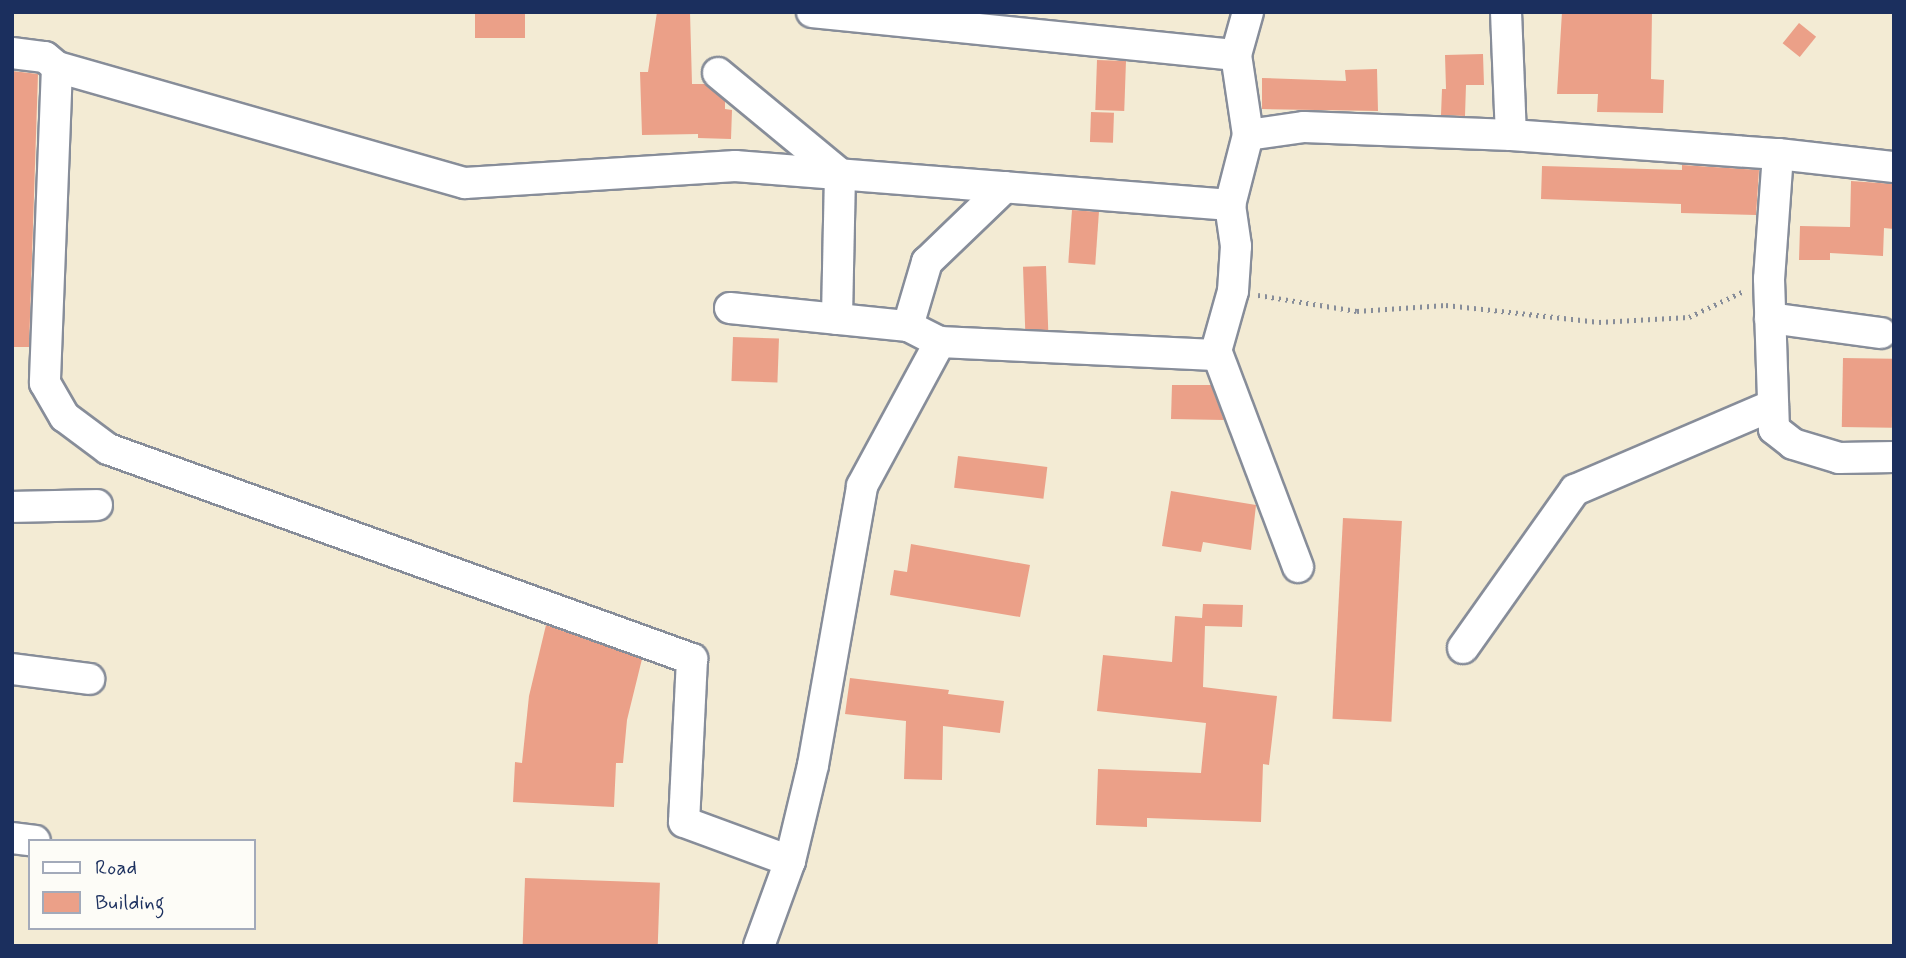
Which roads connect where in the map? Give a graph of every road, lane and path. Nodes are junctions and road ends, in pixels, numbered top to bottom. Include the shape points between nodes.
1 (812, 12) edge
2 (1248, 12) edge
3 (1506, 12) edge
4 (12, 53) edge
5 (1236, 55) junction
6 (57, 67) junction
7 (718, 73) dead end
8 (1248, 135) junction
9 (1511, 135) junction
10 (1778, 154) junction
11 (1894, 167) edge
12 (840, 174) junction
13 (1005, 187) junction
14 (1230, 205) junction
15 (1769, 279) junction
16 (1233, 291) junction
17 (730, 308) dead end
18 (1770, 318) junction
19 (837, 319) junction
20 (908, 326) junction
21 (1881, 333) dead end
22 (940, 342) junction
23 (1216, 350) junction
24 (1773, 405) junction
25 (1894, 457) edge
26 (97, 505) dead end
27 (12, 507) edge
28 (1298, 567) dead end
29 (1463, 648) dead end
30 (12, 669) edge
31 (89, 679) dead end
32 (790, 861) junction
33 (759, 946) edge

1 - 5 street
2 - 5 street
3 - 9 street
4 - 6 street via 45,57
5 - 8 street
6 - 12 street via 465,183 736,166
6 - 32 street via 45,383 65,417 108,449 692,659 684,822
7 - 12 street
8 - 9 street via 1304,127
8 - 14 street
9 - 10 street
10 - 11 street
10 - 15 street
12 - 13 street
12 - 19 street
13 - 14 street
13 - 20 street via 927,262
14 - 16 street via 1236,246
15 - 16 path via 1689,317 1599,321 1446,304 1357,311
15 - 18 street
16 - 23 street
17 - 19 street
18 - 21 street
18 - 24 street
19 - 20 street
20 - 22 street
22 - 23 street via 1215,355
22 - 32 street via 862,486 813,765
23 - 28 street
24 - 25 street via 1774,429 1793,444 1839,458
24 - 29 street via 1575,490
26 - 27 street
30 - 31 street
32 - 33 street

